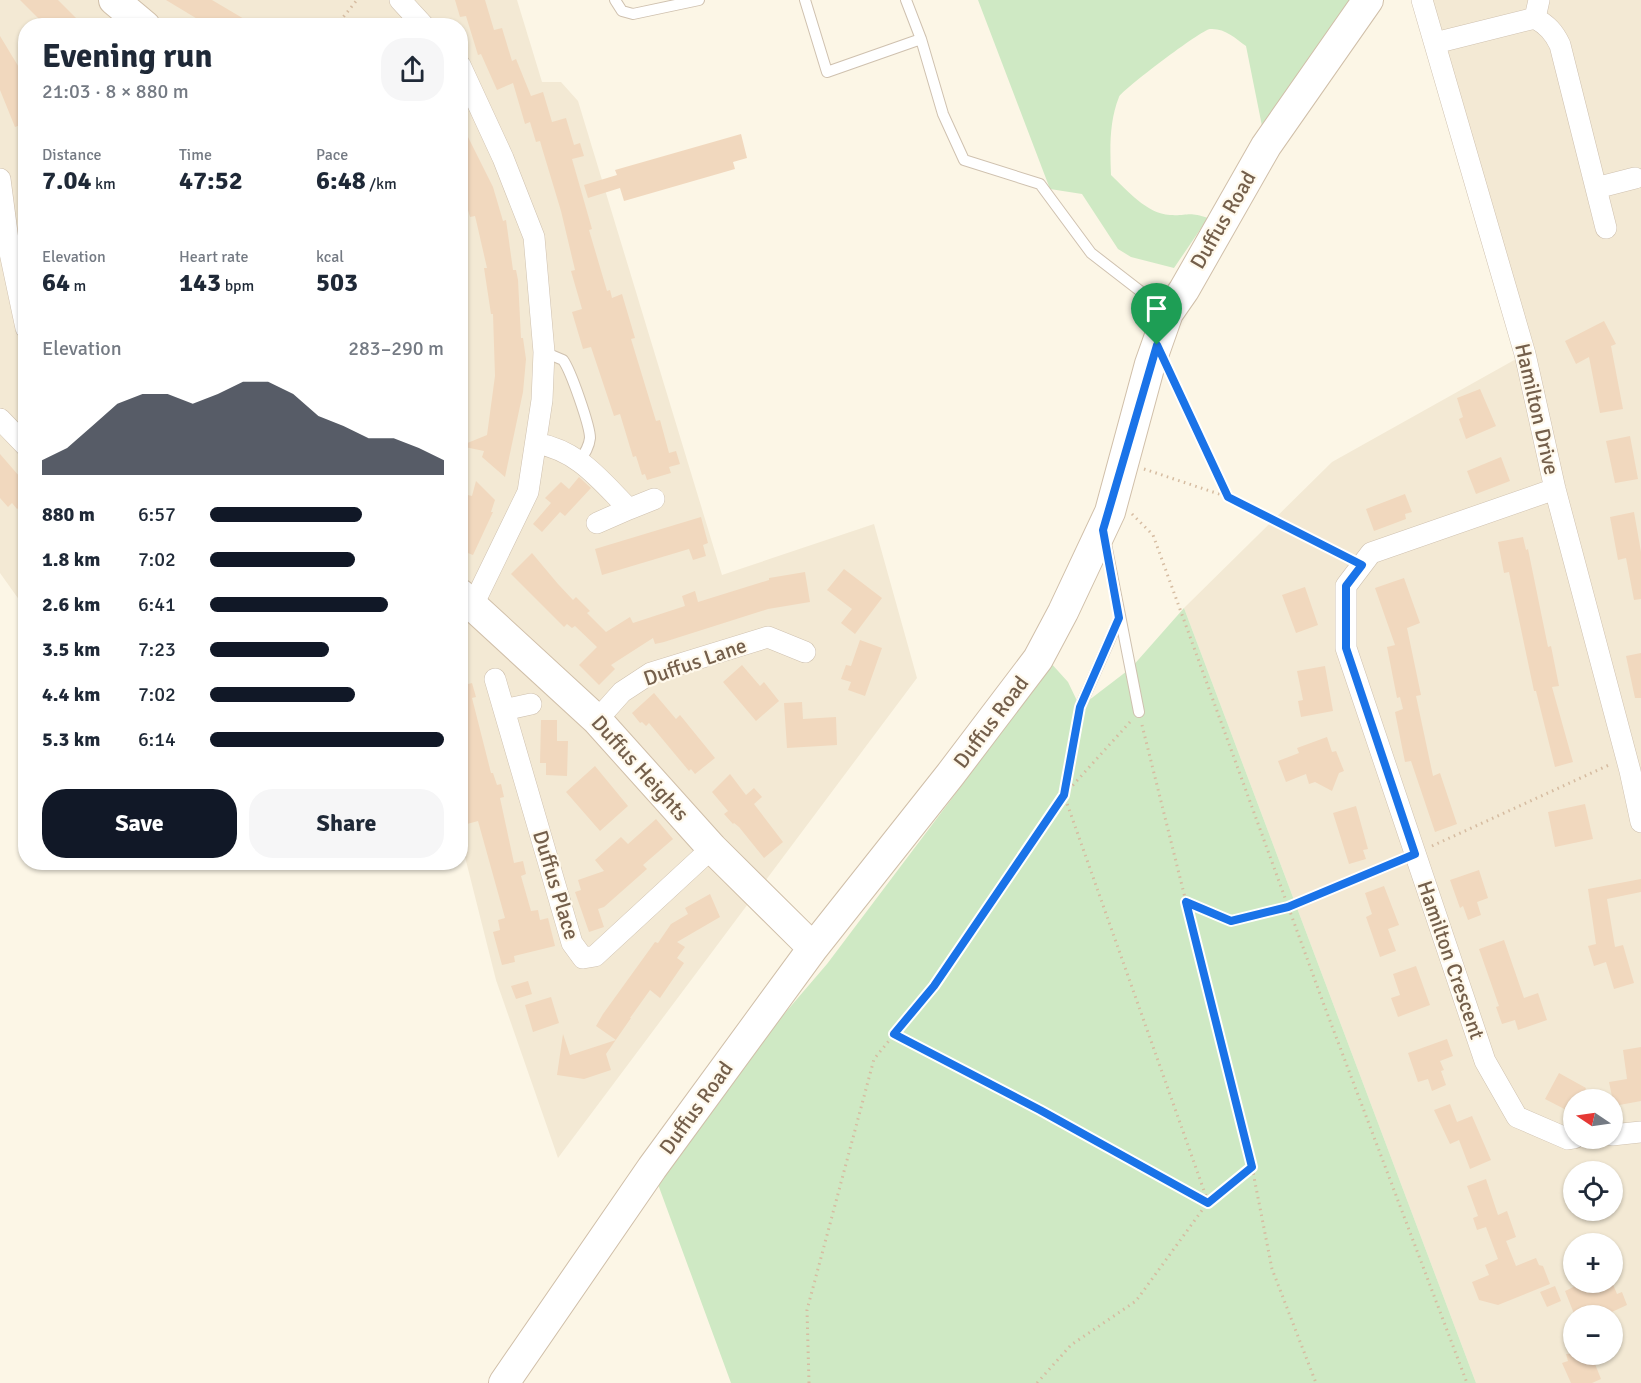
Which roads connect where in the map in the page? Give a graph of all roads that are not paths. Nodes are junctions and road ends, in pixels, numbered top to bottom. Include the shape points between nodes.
1 (114, 0) edge
2 (400, 0) edge
3 (615, 0) edge
4 (699, 0) edge
5 (805, 0) edge
6 (906, 0) edge
7 (1368, 0) edge
8 (1422, 0) edge
9 (1537, 9) edge
10 (136, 18) edge
11 (417, 18) edge
12 (921, 39) junction
13 (1435, 43) junction
14 (468, 82) edge
15 (1635, 178) dead end
16 (0, 179) edge
17 (1596, 188) junction
18 (1606, 228) dead end
19 (18, 290) edge
20 (1168, 313) junction
21 (544, 352) junction
22 (0, 419) edge
23 (18, 438) edge
24 (536, 443) junction
25 (580, 460) junction
26 (1555, 489) junction
27 (654, 500) dead end
28 (628, 509) junction
29 (597, 523) dead end
30 (1103, 530) junction
31 (468, 598) edge
32 (468, 601) edge
33 (1119, 618) junction
34 (805, 652) dead end
35 (495, 679) dead end
36 (531, 704) dead end
37 (1080, 707) road end
38 (504, 710) junction
39 (1139, 712) road end
40 (597, 720) junction
41 (1641, 822) edge
42 (712, 848) junction
43 (813, 948) junction
44 (1641, 1132) edge
45 (1623, 1134) edge
46 (1563, 1137) edge
47 (504, 1383) edge

1 - 10 main road
2 - 11 street
3 - 4 lane via 622,11 633,14
5 - 12 lane via 827,72
6 - 12 lane
7 - 20 main road, Duffus Road via 1266,146
8 - 13 street, Hamilton Drive
9 - 13 street
9 - 17 street via 1560,45
12 - 20 lane via 943,114 964,160 1040,184 1091,253
13 - 26 street, Hamilton Drive via 1525,354
14 - 21 street via 534,237
15 - 17 street
16 - 19 street
17 - 18 street
20 - 30 main road, Duffus Road
21 - 24 street
21 - 25 lane via 563,360 574,386 590,436
22 - 23 street
24 - 25 street via 555,447
24 - 31 street via 528,492
25 - 28 street
26 - 41 street, Hamilton Drive
26 - 46 street, Hamilton Crescent via 1371,553 1346,586 1346,648 1485,1061 1517,1117
27 - 28 street
28 - 29 street
30 - 33 lane
30 - 43 main road, Duffus Road via 1038,659
32 - 40 main road, Duffus Heights
33 - 37 lane
33 - 39 lane
34 - 40 street, Duffus Lane via 768,637 651,673 622,692
35 - 38 street, Duffus Place
36 - 38 street
38 - 42 street, Duffus Place via 572,943 583,958 595,956
40 - 42 main road, Duffus Heights
42 - 43 main road, Duffus Heights
43 - 47 main road, Duffus Road via 652,1168
44 - 45 street

